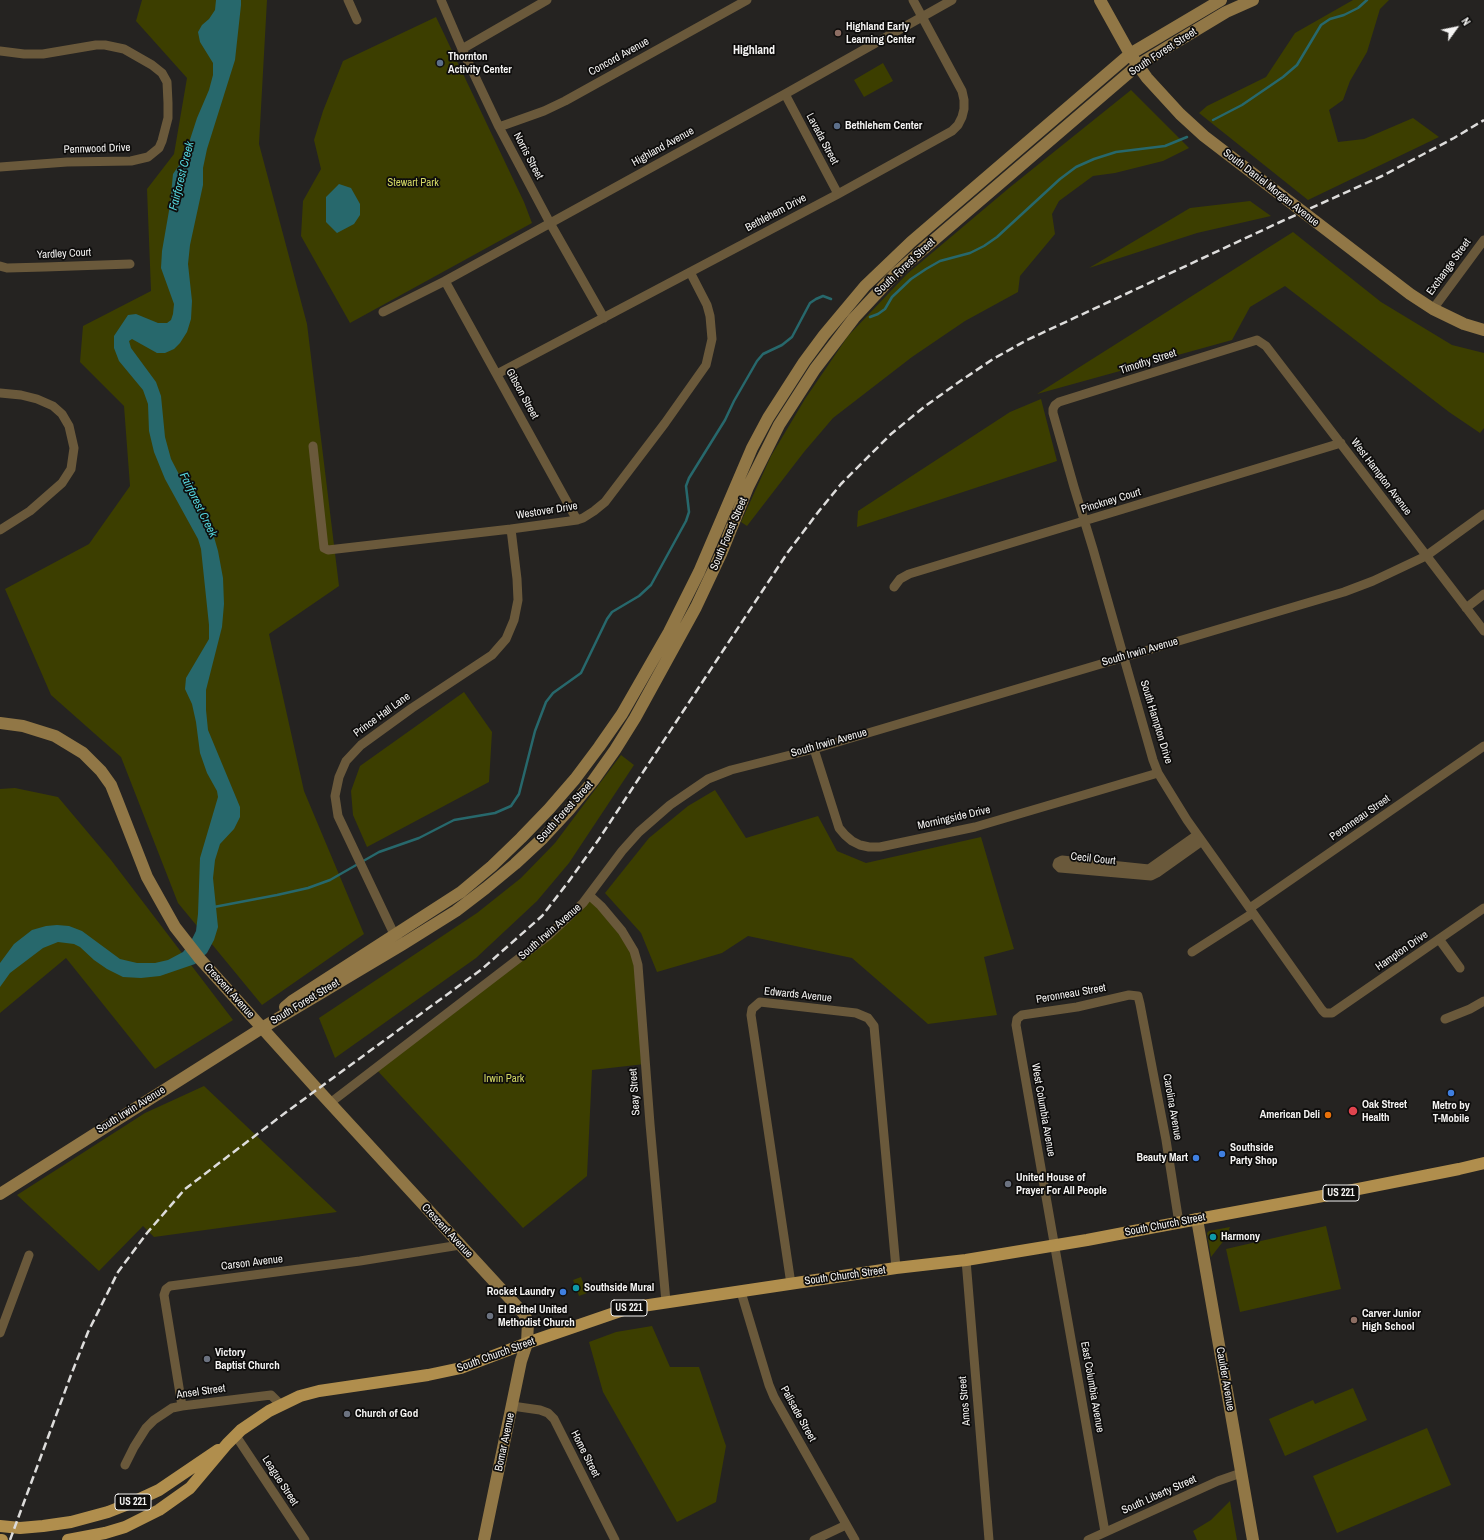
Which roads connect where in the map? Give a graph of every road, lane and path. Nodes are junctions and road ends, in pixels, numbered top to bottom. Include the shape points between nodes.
1 (348, 0) edge
2 (441, 0) edge
3 (547, 0) edge
4 (747, 0) edge
5 (912, 0) edge
6 (952, 0) edge
7 (1100, 0) edge
8 (1221, 0) edge
9 (1253, 0) edge
10 (922, 17) junction
11 (357, 20) dead end
12 (462, 49) junction
13 (0, 51) edge
14 (1130, 54) junction
15 (1138, 65) junction
16 (785, 94) junction
17 (499, 127) junction
18 (0, 167) edge
19 (838, 194) junction
20 (550, 224) junction
21 (1484, 240) edge
22 (130, 264) dead end
23 (0, 266) edge
24 (690, 272) junction
25 (445, 281) junction
26 (1433, 309) junction
27 (383, 312) dead end
28 (604, 318) junction
29 (1484, 330) edge
30 (1257, 340) joint
31 (497, 374) junction
32 (0, 393) edge
33 (1053, 413) joint
34 (1340, 444) junction
35 (314, 446) dead end
36 (1484, 514) edge
37 (577, 520) junction
38 (1084, 521) junction
39 (511, 529) junction
40 (0, 530) edge
41 (1426, 556) junction
42 (894, 587) dead end
43 (1484, 594) edge
44 (1466, 608) junction
45 (1484, 631) edge
46 (1124, 657) junction
47 (0, 723) edge
48 (1484, 746) edge
49 (814, 748) junction
50 (1158, 773) junction
51 (1200, 838) junction
52 (1150, 872) junction
53 (590, 895) junction
54 (1484, 908) edge
55 (1251, 911) junction
56 (394, 934) junction
57 (1440, 939) junction
58 (403, 944) junction
59 (1192, 952) dead end
60 (1460, 968) dead end
61 (1138, 996) joint
62 (1484, 1003) edge
63 (1332, 1012) joint
64 (1445, 1019) dead end
65 (1016, 1025) joint
66 (262, 1028) junction
67 (330, 1103) junction
68 (1484, 1163) edge
69 (0, 1194) edge
70 (1197, 1219) junction
71 (1179, 1223) junction
72 (460, 1245) junction
73 (1054, 1246) junction
74 (29, 1255) dead end
75 (966, 1260) junction
76 (896, 1268) junction
77 (791, 1284) junction
78 (741, 1292) junction
79 (666, 1302) junction
80 (0, 1333) edge
81 (527, 1343) junction
82 (280, 1405) junction
83 (182, 1406) junction
84 (512, 1406) junction
85 (236, 1436) junction
86 (227, 1444) junction
87 (125, 1466) dead end
88 (1241, 1473) junction
89 (846, 1525) junction
90 (0, 1526) edge
91 (1105, 1532) junction
92 (68, 1540) edge
93 (305, 1540) edge
94 (484, 1540) edge
95 (615, 1540) edge
96 (814, 1540) edge
97 (855, 1540) edge
98 (989, 1540) edge
99 (1088, 1540) edge
100 (1253, 1540) edge

1 - 11 street
2 - 12 street, Norris Street
3 - 12 street
4 - 17 street, Concord Avenue via 565,101
5 - 10 street, Bethlehem Drive
6 - 10 street, Highland Avenue
7 - 14 street, South Daniel Morgan Avenue
8 - 14 street, South Forest Street
9 - 15 street, South Forest Street via 1226,12
10 - 16 street, Highland Avenue
10 - 19 street, Bethlehem Drive via 962,92 962,117 948,134
12 - 17 street, Norris Street
13 - 18 street, Pennwood Drive via 43,54 96,45 124,49 162,73 167,82 168,103 168,118 162,142 148,157 119,162 68,162
14 - 15 street, South Daniel Morgan Avenue
14 - 56 street, South Forest Street via 911,242 844,310 804,362 768,418 736,482 687,596 643,679 599,747 549,809 492,866 461,892
15 - 26 street, South Daniel Morgan Avenue via 1165,99 1204,136
15 - 58 street, South Forest Street via 920,252 854,318 815,369 779,425 748,487 696,607 639,712 593,781 543,838 515,864 456,911
16 - 19 street, Lavada Street
16 - 20 street, Highland Avenue
17 - 20 street, Norris Street
19 - 24 street, Bethlehem Drive
20 - 25 street, Highland Avenue
20 - 28 street, Norris Street
21 - 26 street, Exchange Street
22 - 23 street, Yardley Court via 7,268
24 - 28 street, Bethlehem Drive
24 - 37 street, Westover Drive via 710,316 712,339 706,365 605,502
25 - 27 street, Highland Avenue
25 - 31 street, Gibson Street
26 - 29 street, South Daniel Morgan Avenue via 1464,324
28 - 31 street, Bethlehem Drive
30 - 33 street, Timothy Street via 1059,402 1055,405
30 - 34 street, West Hampton Avenue via 1266,346
31 - 37 street, Gibson Street
32 - 40 street via 21,395 53,406 62,414 69,426 74,448 71,469 62,483 30,511
33 - 38 street, South Hampton Drive
34 - 38 street, Pinckney Court
34 - 41 street, West Hampton Avenue
35 - 39 street, Westover Drive via 324,548 328,550
36 - 41 street, South Irwin Avenue
37 - 39 street, Westover Drive
38 - 42 street, Pinckney Court via 909,574 900,579
38 - 46 street, South Hampton Drive
39 - 56 street, Prince Hall Lane via 518,600 514,620 506,639 492,655 362,745 351,755 336,786 336,806 342,825
41 - 44 street, West Hampton Avenue
41 - 46 street, South Irwin Avenue via 1344,592
43 - 44 street
44 - 45 street, West Hampton Avenue
46 - 49 street, South Irwin Avenue
46 - 50 street, South Hampton Drive
47 - 66 street, Crescent Avenue via 23,726 55,736 83,753 101,771 117,800 146,877 175,927
48 - 55 street, Peronneau Street
49 - 50 street, Morningside Drive via 839,828 852,841 869,848 975,827
49 - 53 street, South Irwin Avenue via 731,770 708,779 683,795 639,832
50 - 51 street, South Hampton Drive via 1176,805
51 - 52 street
51 - 55 street, South Hampton Drive
52 - 52 street, Cecil Court via 1062,860 1058,862 1060,868
53 - 67 street, South Irwin Avenue via 524,956
53 - 79 street, Seay Street via 622,931 634,951 638,965
54 - 57 street, Hampton Drive
55 - 59 street, Peronneau Street
55 - 63 street, South Hampton Drive via 1322,1010 1325,1013
56 - 58 street, Prince Hall Lane
56 - 66 street, South Forest Street via 292,1001
57 - 60 street
57 - 63 street, Hampton Drive
58 - 66 street, South Forest Street
61 - 65 street, Peronneau Street via 1129,995 1077,1007 1022,1015 1017,1019
61 - 71 street, Carolina Avenue
62 - 64 street
65 - 73 street, West Columbia Avenue
66 - 67 street, Crescent Avenue
66 - 69 street, South Irwin Avenue
67 - 72 street, Crescent Avenue
68 - 70 main road, South Church Street / US 221 via 1328,1196
70 - 71 main road, South Church Street / US 221
70 - 88 street, Caulder Avenue
71 - 73 main road, South Church Street / US 221
72 - 81 street, Crescent Avenue via 524,1314 528,1322
72 - 83 street, Carson Avenue via 170,1286 164,1295
73 - 75 main road, South Church Street / US 221
73 - 91 street, East Columbia Avenue
74 - 80 street
75 - 76 main road, South Church Street / US 221
75 - 98 street, Amos Street
76 - 77 main road, South Church Street / US 221
76 - 77 street, Edwards Avenue via 874,1026 861,1014 763,1002 754,1006 751,1015
77 - 78 main road, South Church Street / US 221
78 - 79 main road, South Church Street / US 221
78 - 89 street, Palisade Street via 774,1397
79 - 81 main road, South Church Street / US 221 via 629,1308
81 - 82 main road, South Church Street / US 221 via 461,1368 428,1376 319,1391
81 - 84 street, Bomar Avenue
82 - 83 street, Ansel Street via 271,1394
82 - 85 main road, South Church Street / US 221 via 256,1419
83 - 87 street, Ansel Street via 168,1411 146,1428
84 - 94 street, Bomar Avenue
84 - 95 street, Home Street via 540,1410 554,1419
85 - 86 main road, South Church Street / US 221
85 - 93 street, League Street
86 - 90 main road, US 221 via 159,1490 108,1512 43,1526
86 - 92 main road, US 221 via 190,1488 159,1510 125,1527
88 - 91 street, South Liberty Street
88 - 100 street, Caulder Avenue
89 - 96 street
89 - 97 street, Palisade Street
91 - 99 street, South Liberty Street

